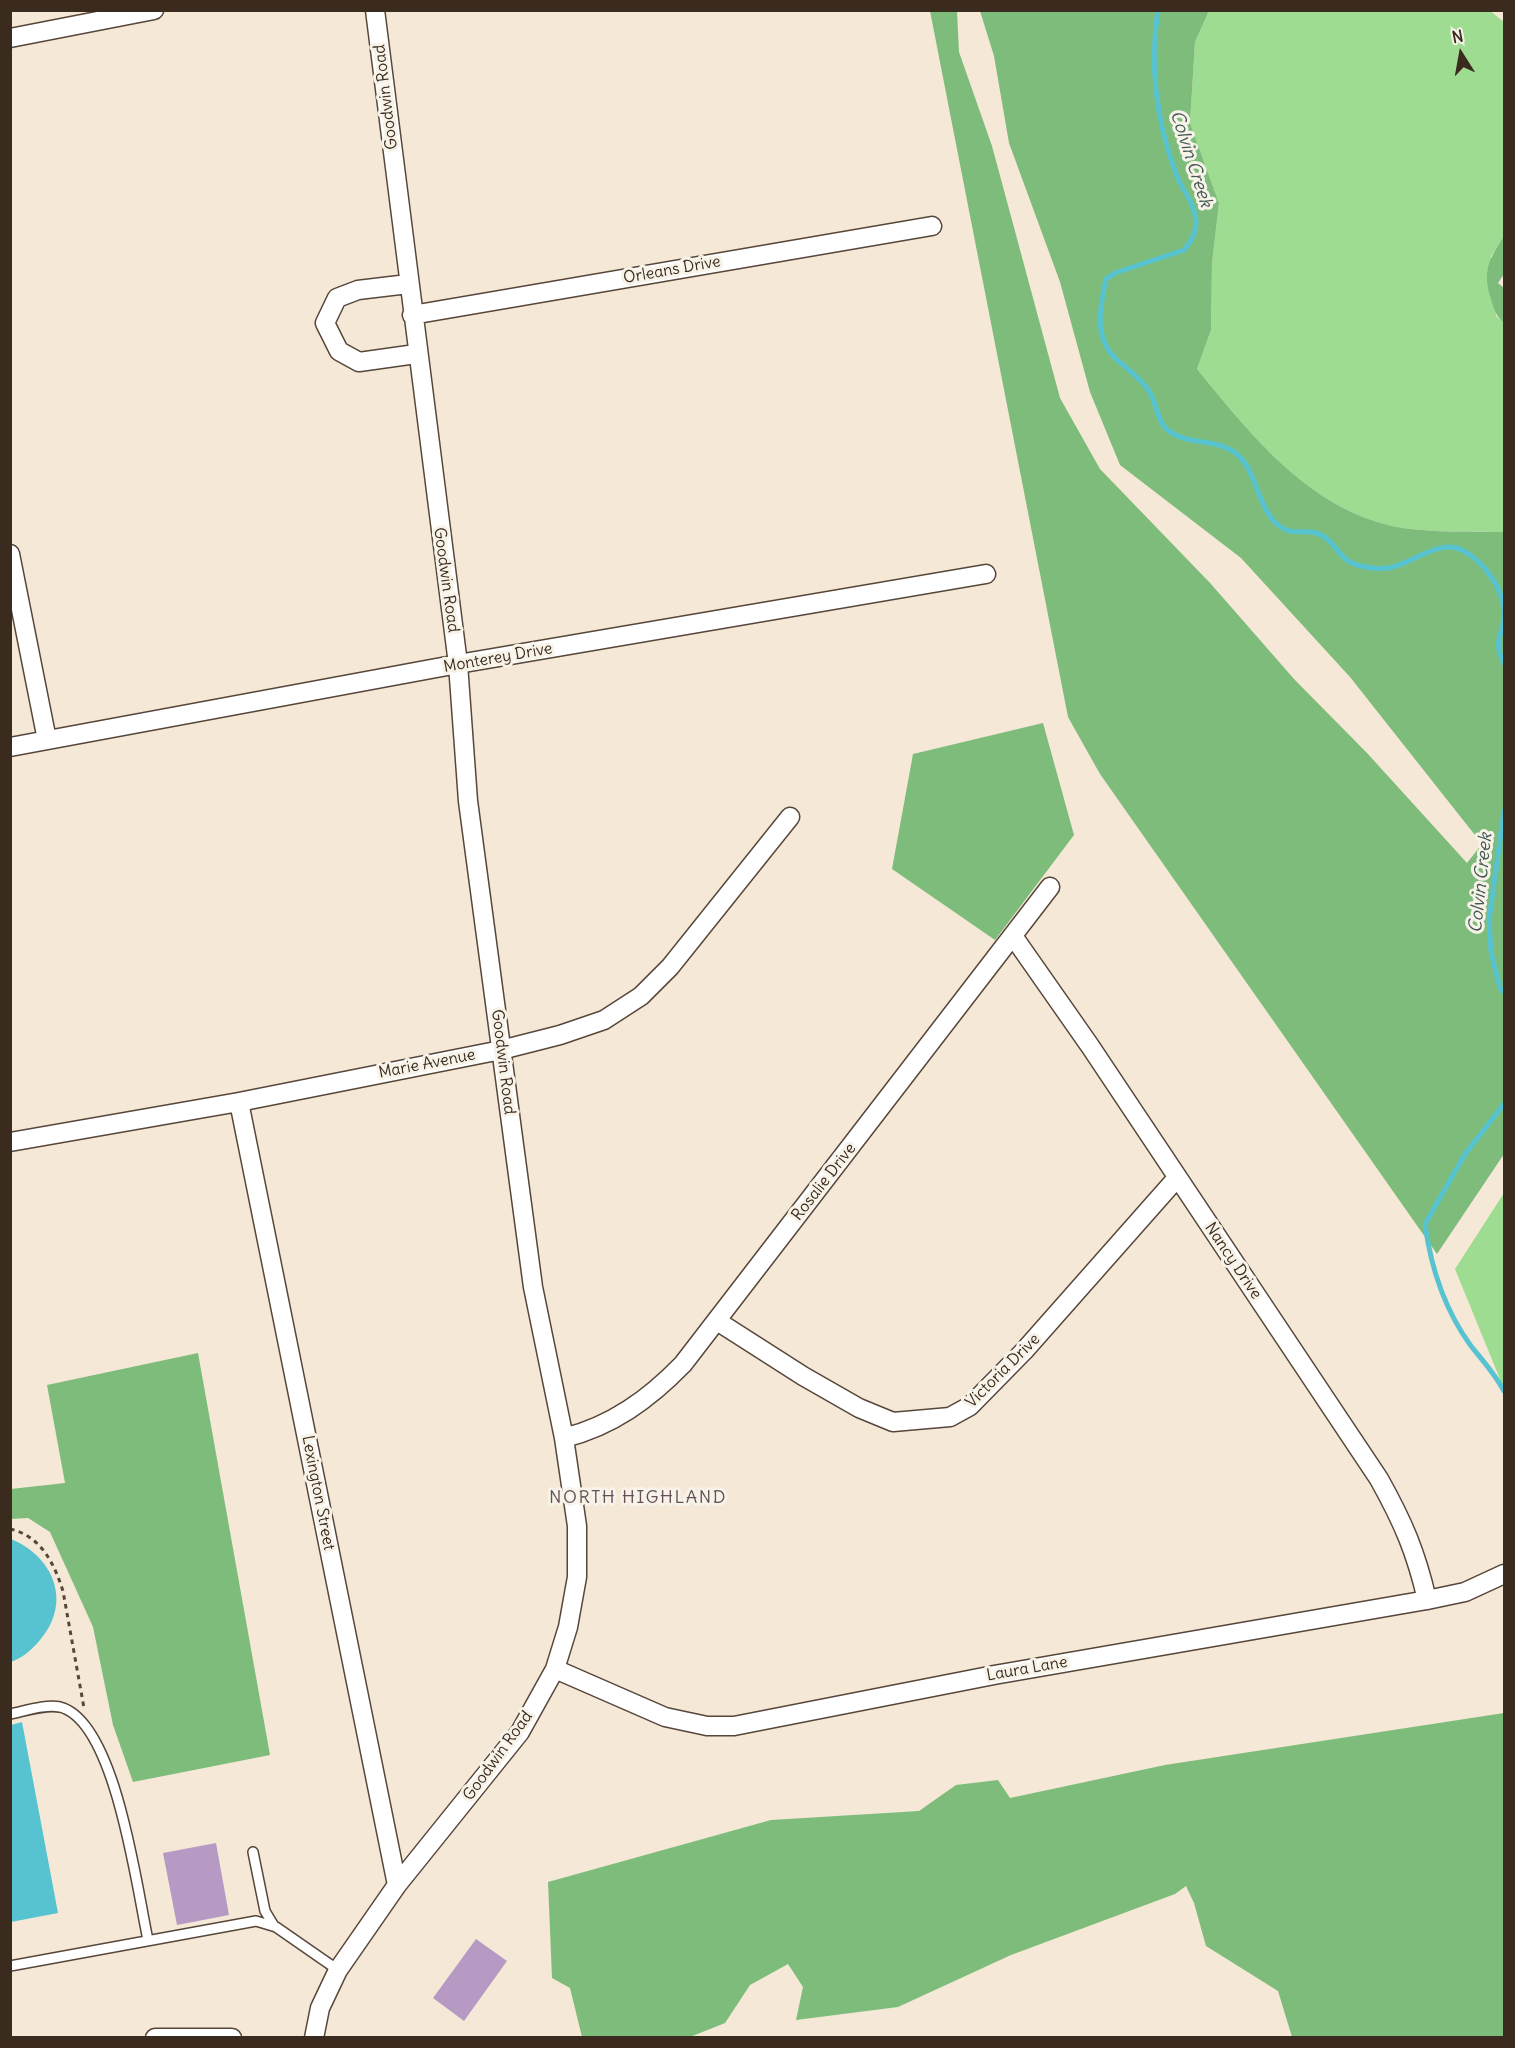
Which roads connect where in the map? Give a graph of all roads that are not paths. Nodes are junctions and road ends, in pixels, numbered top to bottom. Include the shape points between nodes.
1 (154, 10) edge
2 (375, 10) edge
3 (10, 38) edge
4 (932, 226) dead end
5 (408, 284) junction
6 (412, 315) junction
7 (416, 354) junction
8 (10, 554) edge
9 (986, 574) dead end
10 (458, 664) junction
11 (47, 740) junction
12 (10, 747) edge
13 (790, 817) dead end
14 (1050, 887) dead end
15 (1012, 936) junction
16 (501, 1050) junction
17 (239, 1102) junction
18 (10, 1142) edge
19 (1176, 1179) junction
20 (717, 1321) junction
21 (564, 1438) junction
22 (1504, 1574) edge
23 (1426, 1600) junction
24 (555, 1669) junction
25 (10, 1714) edge
26 (253, 1852) dead end
27 (397, 1885) junction
28 (276, 1927) junction
29 (148, 1940) junction
30 (10, 1966) edge
31 (338, 1970) junction
32 (155, 2037) edge
33 (232, 2037) edge
34 (314, 2037) edge

1 - 3 street
2 - 5 street, Goodwin Road
4 - 6 street, Orleans Drive
5 - 6 street, Goodwin Road
5 - 7 street via 358,290 337,298 325,323 339,351 359,362
6 - 7 street, Goodwin Road
7 - 10 street, Goodwin Road
8 - 11 street
9 - 10 street, Monterey Drive
10 - 11 street, Monterey Drive
10 - 16 street, Goodwin Road via 468,801
11 - 12 street, Monterey Drive
13 - 16 street, Marie Avenue via 670,967 641,996 604,1020
14 - 15 street, Rosalie Drive
15 - 19 street, Nancy Drive via 1090,1046
15 - 20 street, Rosalie Drive
16 - 17 street, Marie Avenue
16 - 21 street, Goodwin Road via 533,1287
17 - 18 street, Marie Avenue
17 - 27 street, Lexington Street
19 - 20 street, Victoria Drive via 1024,1351 970,1406 950,1417 892,1422 802,1376
19 - 23 street, Nancy Drive via 1379,1479 1417,1557
20 - 21 street, Rosalie Drive via 657,1391 590,1432
21 - 24 street, Goodwin Road via 576,1526 577,1577
22 - 23 street, Laura Lane via 1465,1592
23 - 24 street, Laura Lane via 994,1674 734,1726 665,1718
24 - 27 street, Goodwin Road via 520,1732
25 - 29 lane via 61,1707 87,1728 113,1779
26 - 28 lane via 265,1911
27 - 31 street, Goodwin Road
28 - 29 lane via 251,1921
28 - 31 lane
29 - 30 lane
31 - 34 street, Goodwin Road via 320,2008
32 - 33 street

